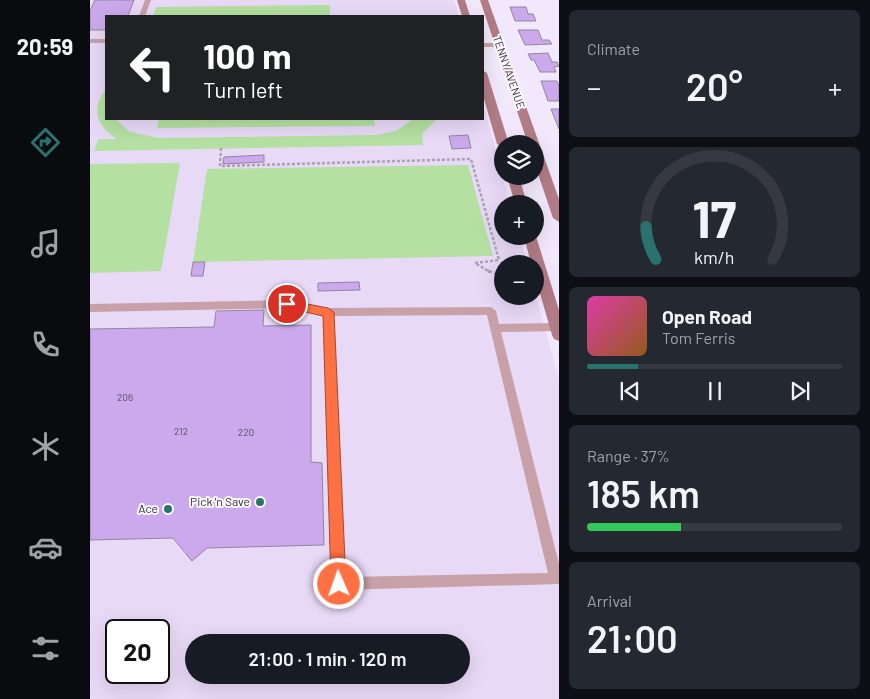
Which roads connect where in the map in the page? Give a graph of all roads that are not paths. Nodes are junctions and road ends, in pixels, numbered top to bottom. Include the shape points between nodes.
1 (148, 0) edge
2 (461, 0) edge
3 (484, 0) edge
4 (142, 15) edge
5 (466, 15) edge
6 (90, 41) edge
7 (105, 41) edge
8 (484, 45) edge
9 (499, 45) junction
10 (484, 80) edge
11 (500, 135) edge
12 (531, 135) edge
13 (544, 174) edge
14 (559, 218) edge
15 (533, 245) edge
16 (90, 308) edge
17 (328, 312) junction
18 (495, 328) junction
19 (558, 330) edge
20 (557, 579) edge

1 - 4 lane
2 - 5 street
3 - 9 street, TENNY AVENUE
6 - 7 lane
8 - 9 lane
9 - 12 street, TENNY AVENUE
10 - 11 street, TENNY AVENUE
13 - 14 street
15 - 19 street
16 - 17 lane via 287,304
17 - 18 lane via 491,311
17 - 20 lane via 339,584
18 - 19 lane
18 - 20 lane

